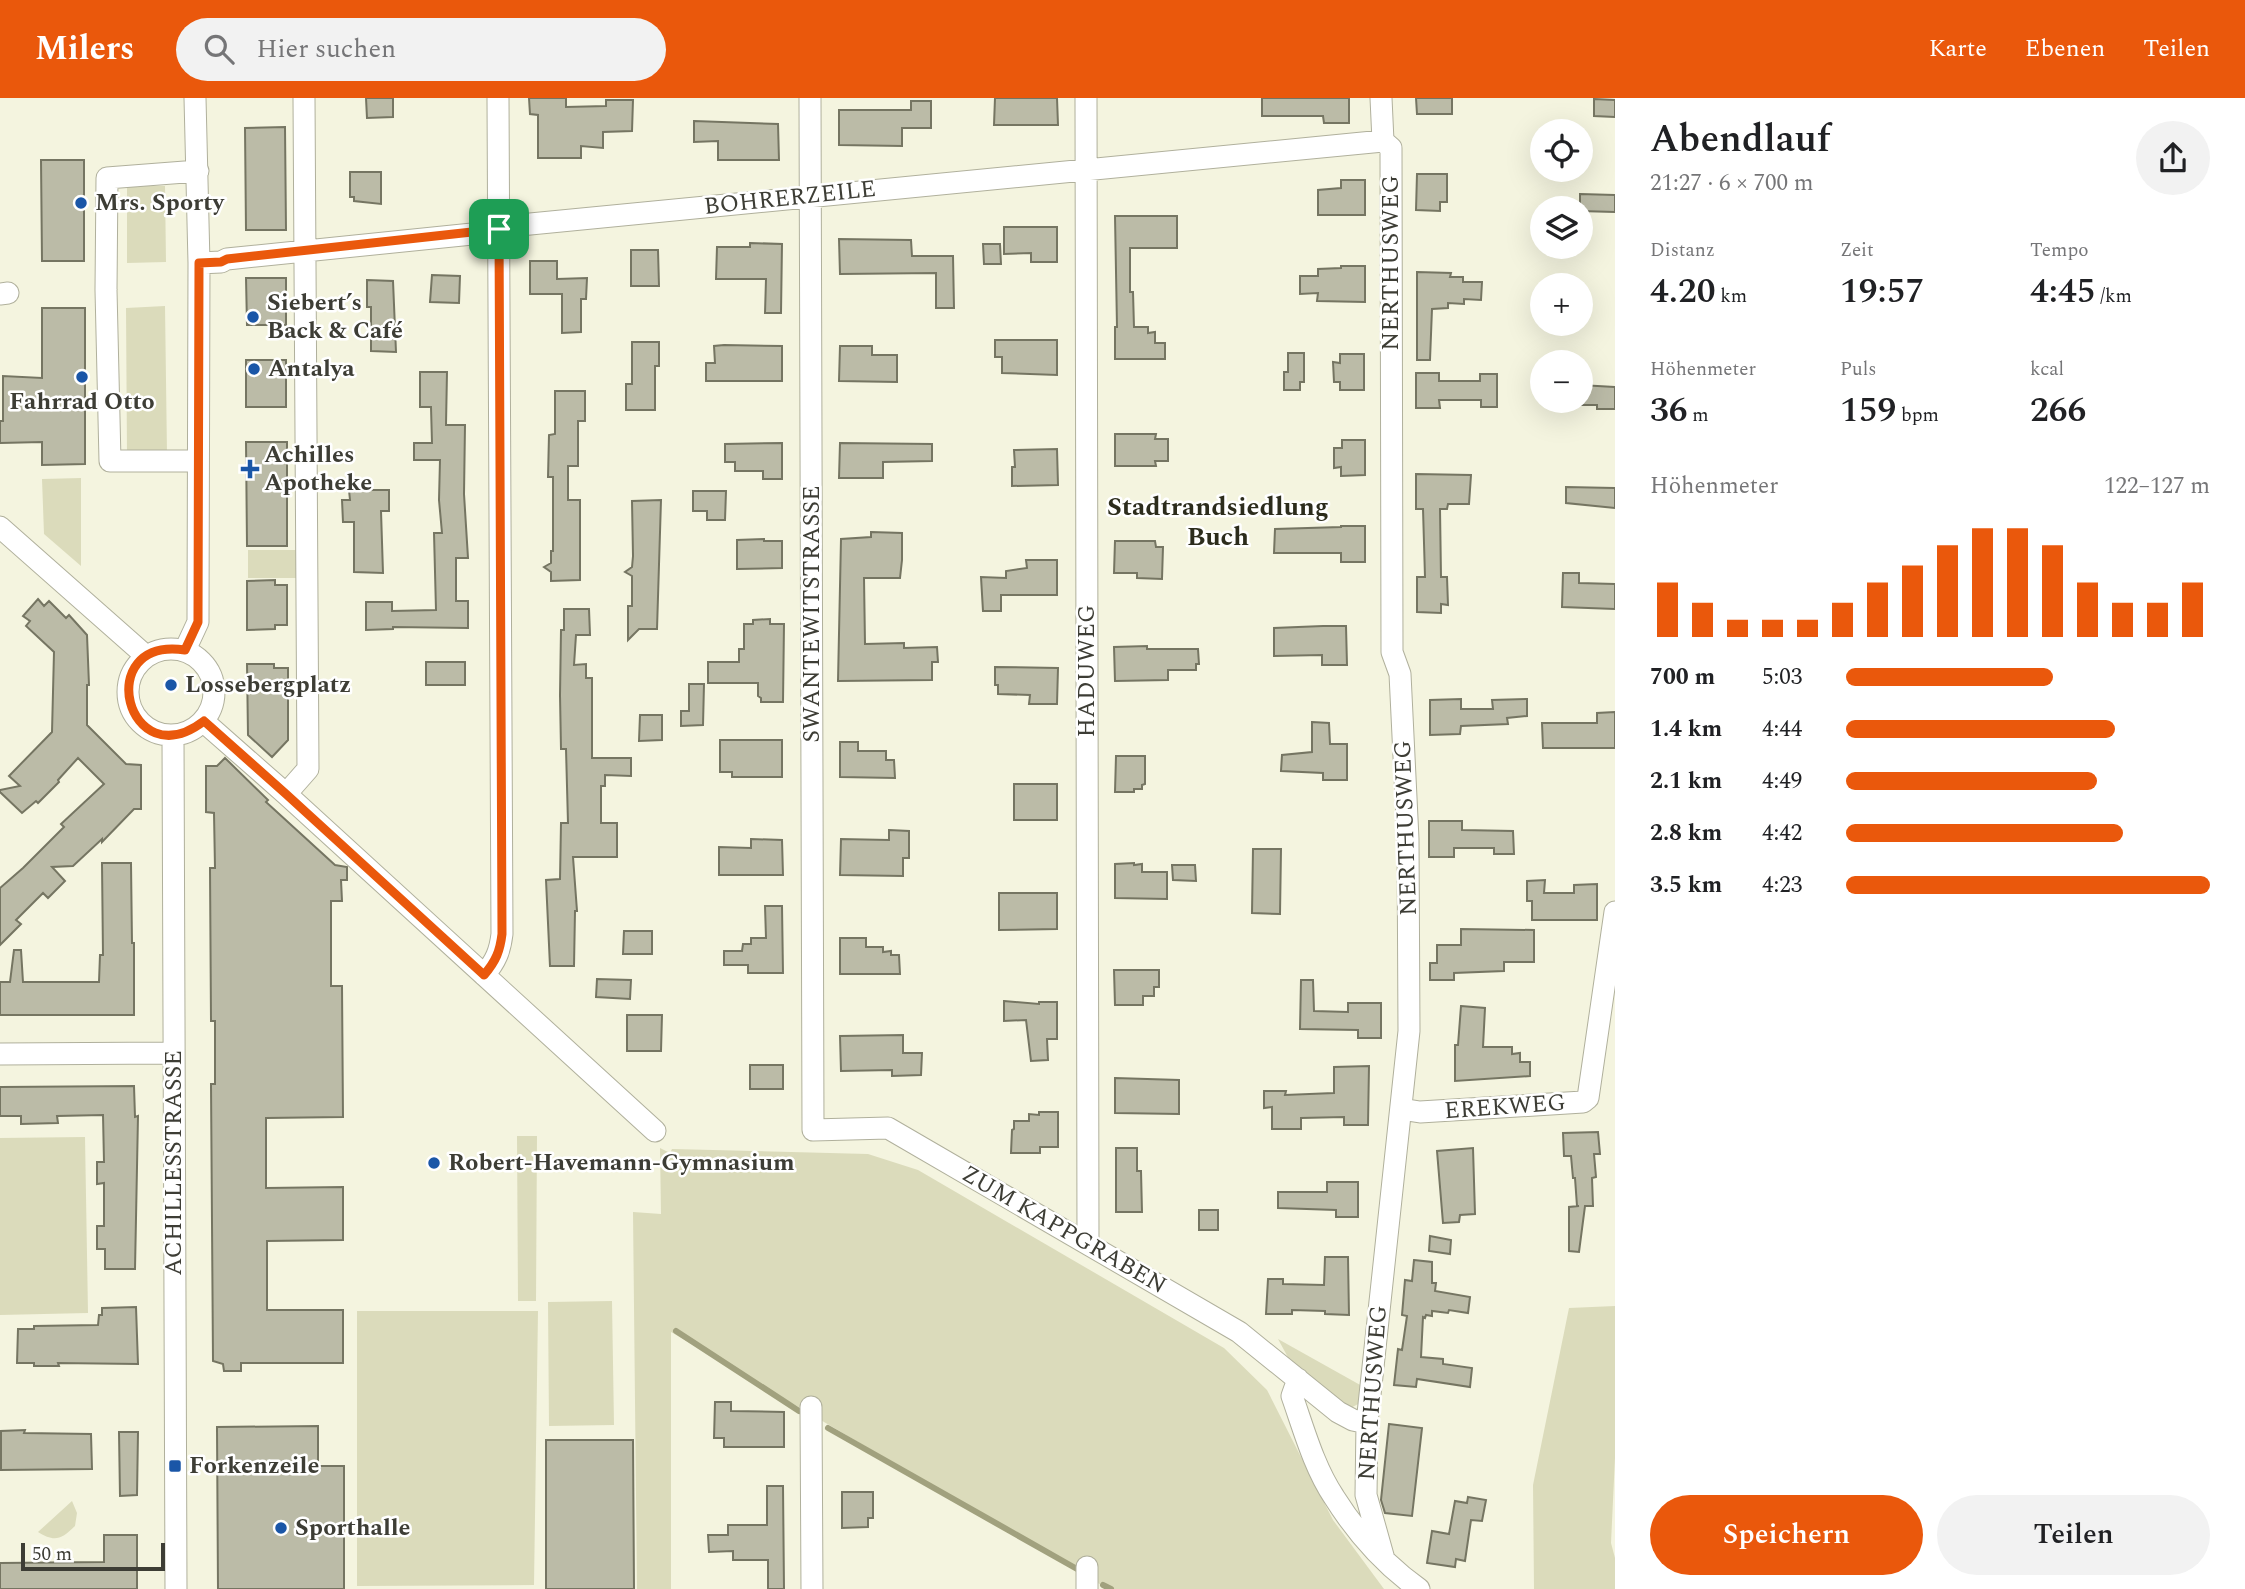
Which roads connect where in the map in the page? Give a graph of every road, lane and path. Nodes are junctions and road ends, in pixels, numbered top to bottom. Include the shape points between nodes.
1 (195, 98) edge
2 (304, 98) edge
3 (498, 98) edge
4 (810, 98) edge
5 (1086, 98) edge
6 (1381, 98) edge
7 (1383, 141) junction
8 (198, 171) junction
9 (1086, 171) junction
10 (811, 195) junction
11 (499, 229) junction
12 (306, 250) junction
13 (199, 263) junction
14 (198, 461) junction
15 (0, 527) edge
16 (185, 650) junction
17 (146, 656) junction
18 (204, 721) junction
19 (173, 736) junction
20 (286, 794) junction
21 (1615, 912) edge
22 (484, 975) junction
23 (173, 1053) junction
24 (0, 1054) edge
25 (1401, 1109) junction
26 (813, 1130) joint
27 (655, 1131) dead end
28 (1088, 1244) junction
29 (1298, 1379) junction
30 (811, 1407) dead end
31 (1367, 1423) junction
32 (1366, 1495) junction
33 (1333, 1496) junction
34 (1384, 1559) junction
35 (1087, 1567) dead end
36 (1416, 1588) edge
37 (176, 1589) edge
38 (813, 1589) edge
39 (1087, 1589) edge

1 - 8 street
2 - 12 street
3 - 11 street
4 - 10 street, SWANTEWITSTRASSE
5 - 9 street, HADUWEG
6 - 7 street, NERTHUSWEG
7 - 9 street, BOHRERZEILE
7 - 25 street, NERTHUSWEG via 1391,148 1392,652 1400,674 1408,839 1409,1031
8 - 13 street
8 - 14 street via 107,178 106,279 110,461
9 - 10 street, BOHRERZEILE
9 - 28 street, HADUWEG
10 - 11 street, BOHRERZEILE
10 - 26 street, SWANTEWITSTRASSE
11 - 12 street, BOHRERZEILE
11 - 22 street via 502,934 500,951
12 - 13 street, BOHRERZEILE
12 - 20 street via 308,769
13 - 14 street
14 - 16 street via 198,622
15 - 17 street
16 - 17 street via 158,650
16 - 18 street via 209,670 215,688 213,707
17 - 19 street via 129,681 132,711 156,733
18 - 19 street via 189,733
18 - 20 street
19 - 23 street, ACHILLESSTRASSE
20 - 22 street
21 - 25 street, EREKWEG via 1588,1098 1583,1102 1420,1112
22 - 27 street
23 - 24 street
23 - 37 street, ACHILLESSTRASSE
25 - 31 street, NERTHUSWEG
26 - 28 street, ZUM KAPPGRABEN via 888,1128
28 - 29 street, ZUM KAPPGRABEN via 1239,1332
29 - 31 street, ZUM KAPPGRABEN via 1338,1412
29 - 33 street via 1292,1396
30 - 38 street
31 - 32 street, NERTHUSWEG
32 - 33 street via 1352,1499
32 - 34 street, NERTHUSWEG
33 - 34 street
34 - 36 street
35 - 39 street

